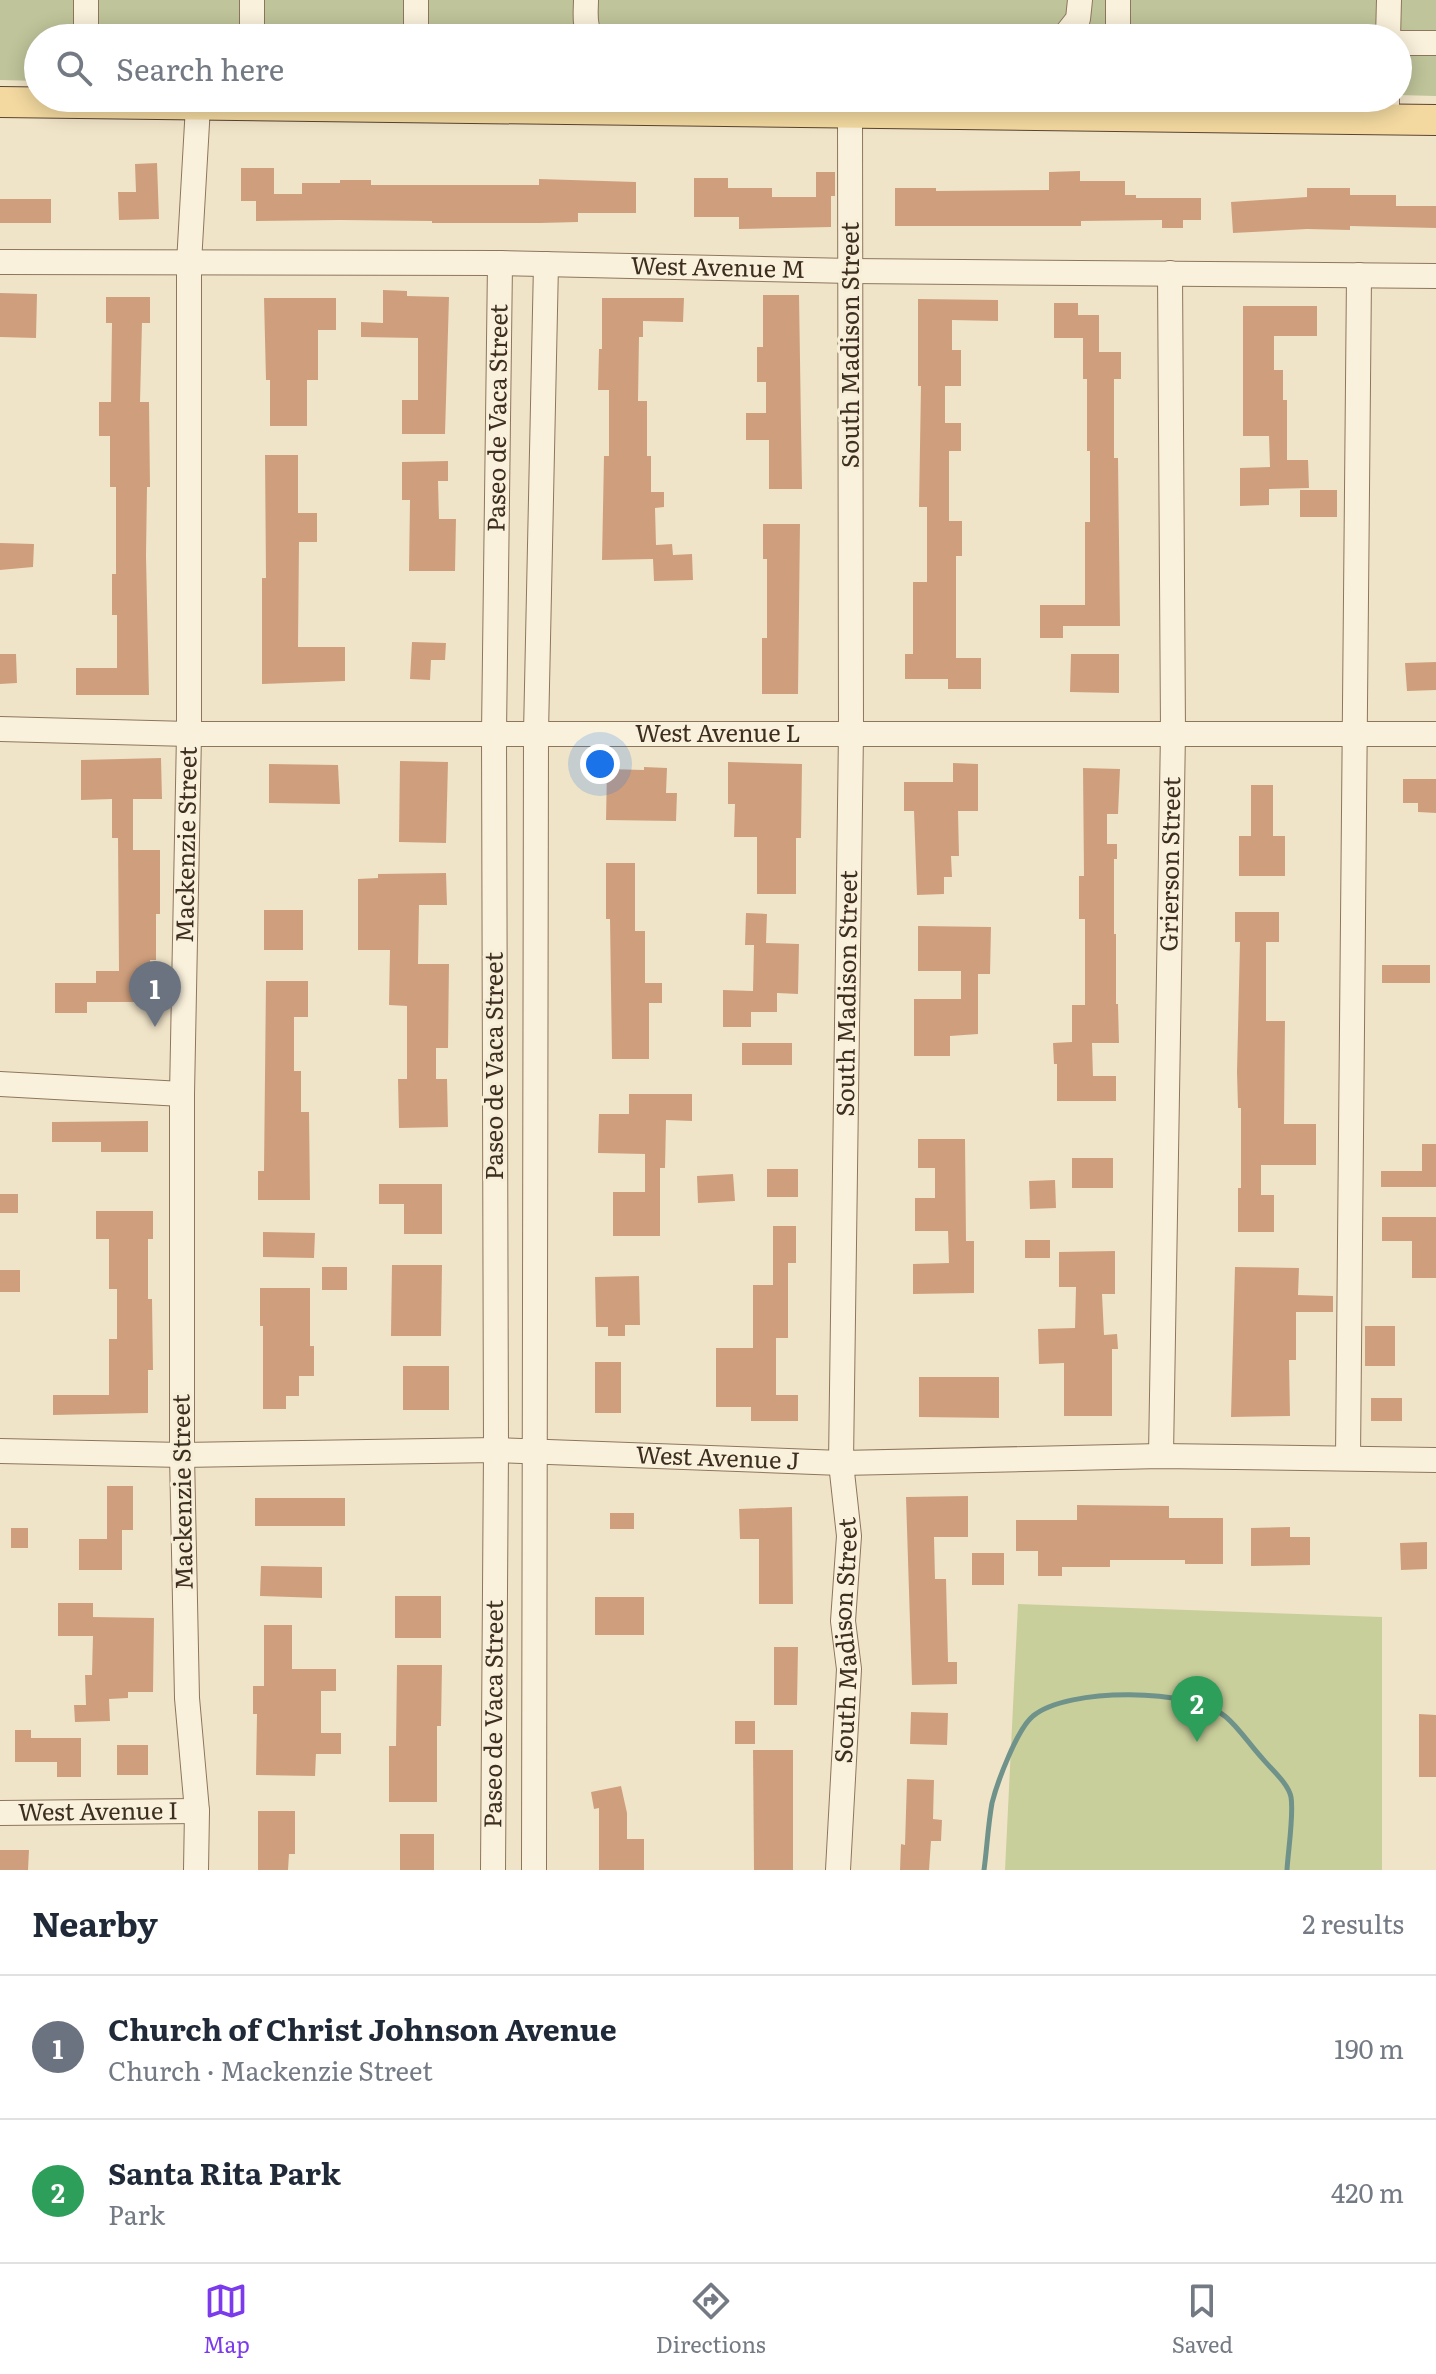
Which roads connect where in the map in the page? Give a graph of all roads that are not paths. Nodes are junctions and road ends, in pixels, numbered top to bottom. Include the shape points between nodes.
1 (86, 0) edge
2 (252, 0) edge
3 (416, 0) edge
4 (586, 0) edge
5 (1080, 0) edge
6 (1118, 0) edge
7 (1389, 0) edge
8 (86, 24) edge
9 (252, 24) edge
10 (416, 24) edge
11 (586, 24) edge
12 (1074, 24) edge
13 (1118, 24) edge
14 (1388, 24) edge
15 (1412, 43) edge
16 (1436, 43) edge
17 (0, 102) edge
18 (24, 102) edge
19 (198, 112) edge
20 (687, 112) edge
21 (1065, 112) edge
22 (1400, 112) edge
23 (850, 114) junction
24 (1436, 120) edge
25 (0, 262) edge
26 (189, 263) junction
27 (500, 263) junction
28 (546, 264) junction
29 (851, 271) junction
30 (1170, 273) junction
31 (1359, 275) junction
32 (1436, 276) edge
33 (0, 729) edge
34 (851, 732) junction
35 (1173, 732) junction
36 (494, 733) junction
37 (536, 733) junction
38 (1355, 733) junction
39 (189, 734) junction
40 (1436, 734) edge
41 (0, 1084) edge
42 (182, 1094) junction
43 (496, 1450) junction
44 (0, 1451) edge
45 (534, 1452) junction
46 (182, 1455) junction
47 (1161, 1456) junction
48 (1348, 1458) junction
49 (1436, 1460) edge
50 (841, 1463) junction
51 (197, 1811) junction
52 (0, 1813) edge
53 (196, 1870) edge
54 (493, 1870) edge
55 (534, 1870) edge
56 (838, 1870) edge

1 - 8 street
2 - 9 street
3 - 10 street
4 - 11 street
5 - 12 street
6 - 13 street
7 - 14 street
15 - 16 street
17 - 18 main road
19 - 26 street, Mackenzie Street
20 - 23 main road
21 - 23 main road
22 - 24 main road
23 - 29 street, South Madison Street
25 - 26 street, West Avenue M
26 - 27 street, West Avenue M
26 - 39 street, Mackenzie Street
27 - 28 street, West Avenue M
27 - 36 street, Paseo de Vaca Street
28 - 29 street, West Avenue M
28 - 37 street, Paseo de Vaca Street
29 - 30 street, West Avenue M
29 - 34 street, South Madison Street
30 - 31 street, West Avenue M
30 - 35 street, Grierson Street
31 - 32 street, West Avenue M
31 - 38 street
33 - 39 street, West Avenue L
34 - 35 street, West Avenue L
34 - 37 street, West Avenue L
34 - 50 street, South Madison Street
35 - 38 street, West Avenue L
35 - 47 street, Grierson Street
36 - 37 street, West Avenue L
36 - 39 street, West Avenue L
36 - 43 street, Paseo de Vaca Street
37 - 45 street, Paseo de Vaca Street
38 - 40 street, West Avenue L
38 - 48 street
39 - 42 street, Mackenzie Street
41 - 42 street
42 - 46 street, Mackenzie Street
43 - 45 street, West Avenue J
43 - 46 street, West Avenue J
43 - 54 street, Paseo de Vaca Street
44 - 46 street, West Avenue J
45 - 50 street, West Avenue J
45 - 55 street, Paseo de Vaca Street
46 - 51 street, Mackenzie Street via 187,1698
47 - 48 street, West Avenue J
47 - 50 street, West Avenue J
48 - 49 street, West Avenue J
50 - 56 street, South Madison Street via 849,1536 843,1621 849,1669
51 - 52 street, West Avenue I
51 - 53 street, Mackenzie Street

